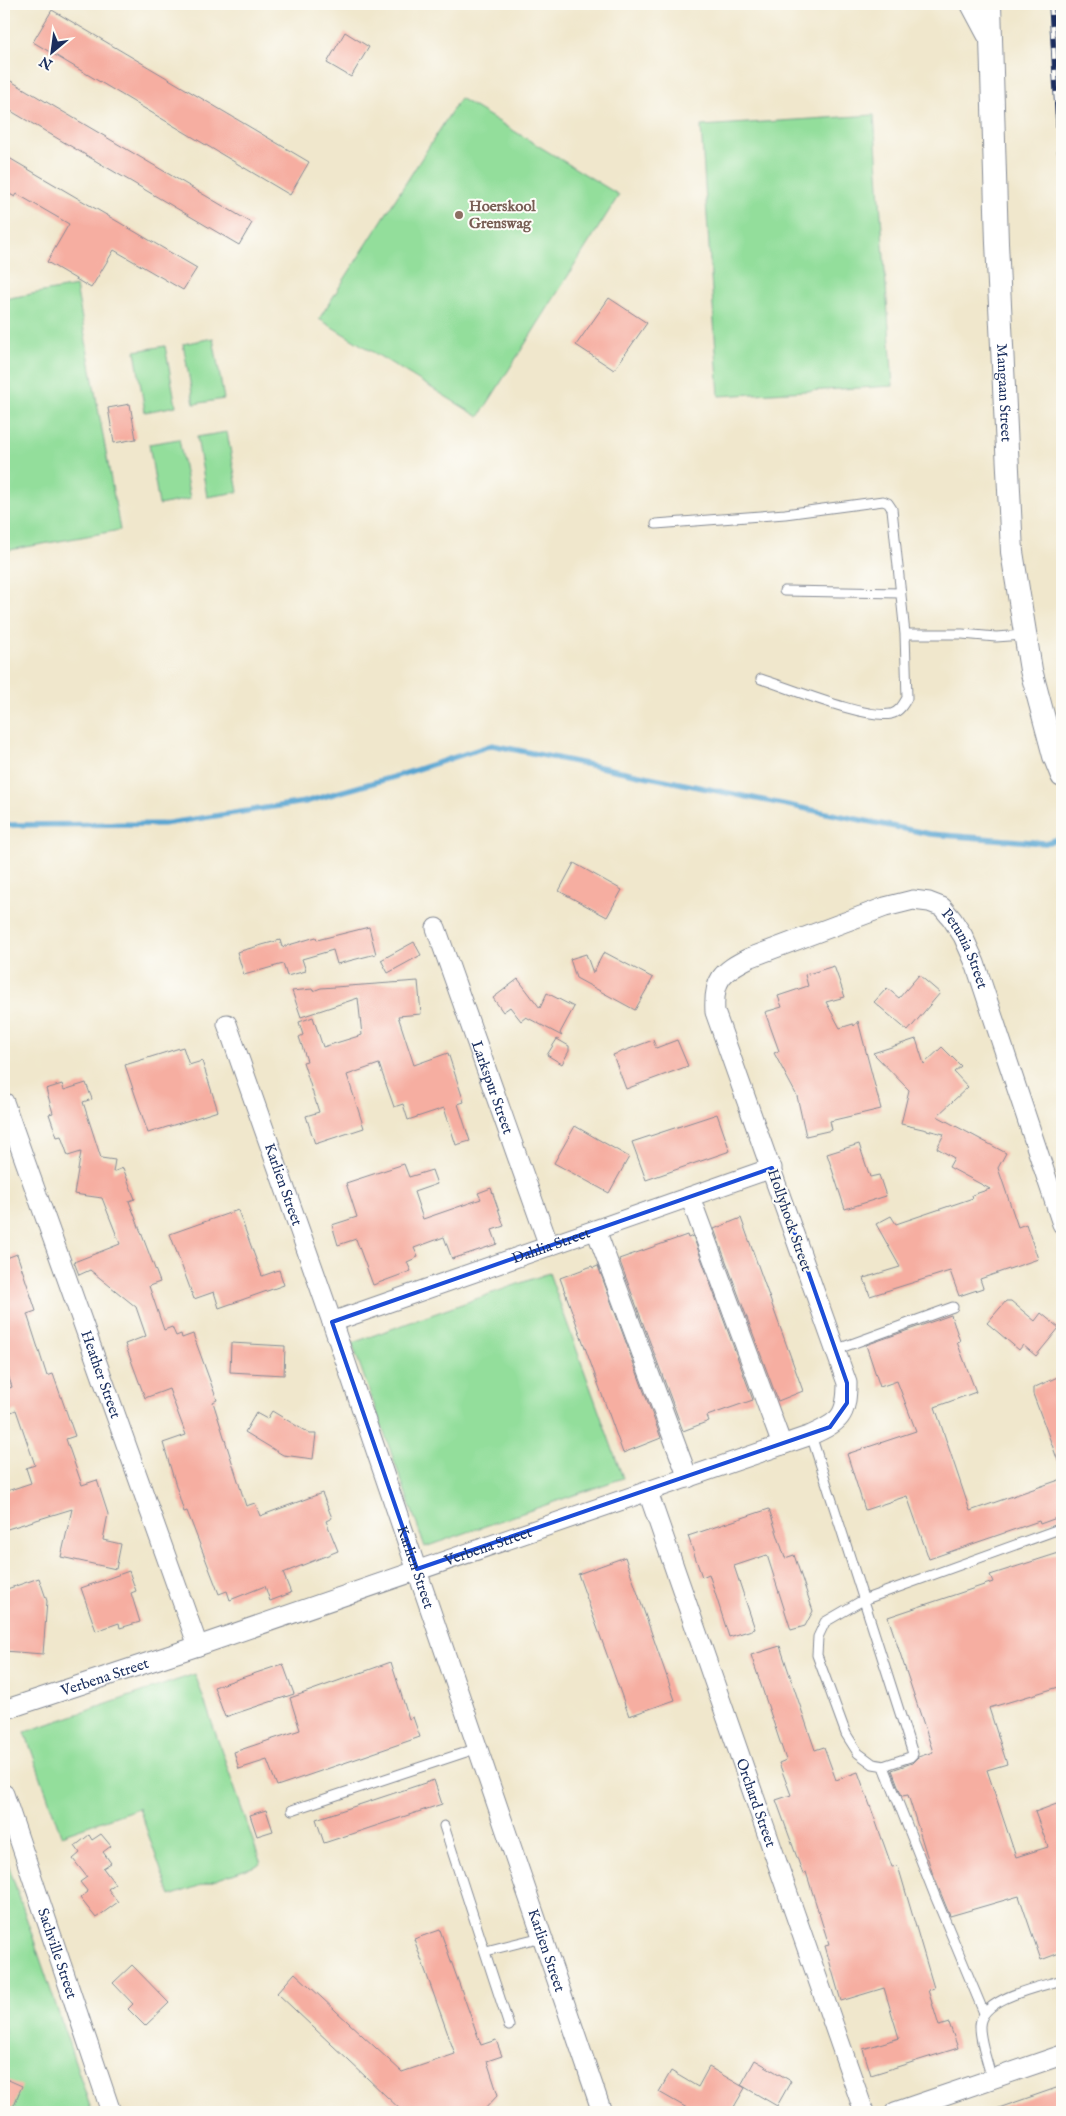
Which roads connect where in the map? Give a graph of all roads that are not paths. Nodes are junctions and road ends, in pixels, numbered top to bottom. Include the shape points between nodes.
1 (972, 4) edge
2 (990, 4) edge
3 (992, 42) junction
4 (656, 524) dead end
5 (784, 591) dead end
6 (901, 594) junction
7 (904, 634) junction
8 (1025, 635) junction
9 (761, 679) dead end
10 (1062, 776) edge
11 (436, 928) dead end
12 (715, 1012) joint
13 (227, 1024) dead end
14 (4, 1102) edge
15 (772, 1168) junction
16 (690, 1197) junction
17 (1062, 1224) edge
18 (596, 1230) junction
19 (549, 1246) junction
20 (953, 1307) dead end
21 (332, 1322) junction
22 (835, 1350) junction
23 (830, 1427) joint
24 (811, 1436) junction
25 (782, 1446) junction
26 (688, 1478) junction
27 (648, 1492) junction
28 (1062, 1528) edge
29 (417, 1570) junction
30 (863, 1600) junction
31 (198, 1646) junction
32 (4, 1710) edge
33 (478, 1748) junction
34 (885, 1766) junction
35 (4, 1794) edge
36 (292, 1810) dead end
37 (444, 1826) dead end
38 (542, 1937) junction
39 (486, 1952) junction
40 (1062, 1980) edge
41 (984, 2013) junction
42 (509, 2026) dead end
43 (1062, 2056) edge
44 (992, 2080) junction
45 (931, 2107) edge
46 (111, 2112) edge
47 (602, 2112) edge
48 (864, 2112) edge
49 (895, 2112) edge

1 - 3 street
2 - 3 street, Mangaan Street
3 - 8 street, Mangaan Street via 997,243 1012,552
4 - 6 lane via 785,514 883,501 892,509
5 - 6 lane
6 - 7 lane
7 - 8 lane
7 - 9 lane via 907,698 902,707 892,714 849,708
8 - 10 street, Mangaan Street via 1048,737
11 - 19 street, Larkspur Street
12 - 15 street, Hollyhock Street
12 - 17 street, Petunia Street via 716,983 723,973 748,958 885,907 913,900 942,907 959,930 975,963
13 - 21 street, Karlien Street
14 - 31 street, Heather Street
15 - 16 street, Dahlia Street
15 - 22 street, Hollyhock Street
16 - 18 street, Dahlia Street
16 - 25 street
18 - 19 street, Dahlia Street
18 - 26 street
19 - 21 street, Dahlia Street
20 - 22 lane
21 - 29 street, Karlien Street
22 - 23 street, Hollyhock Street via 847,1383 847,1403
23 - 24 street, Verbena Street
24 - 25 street, Verbena Street
24 - 30 lane
25 - 26 street, Verbena Street
26 - 27 street, Verbena Street
27 - 29 street, Verbena Street
27 - 48 street, Orchard Street
28 - 30 lane
29 - 31 street, Verbena Street
29 - 33 street, Karlien Street
30 - 34 lane via 913,1754
30 - 34 lane via 825,1622 818,1637 817,1655 846,1734 858,1753 874,1764
31 - 32 street, Verbena Street
33 - 36 lane
33 - 38 street, Karlien Street
34 - 41 lane via 934,1896
35 - 46 street, Sachville Street
37 - 39 lane
38 - 39 lane
38 - 47 street, Karlien Street
39 - 42 lane
40 - 41 lane via 995,2002
41 - 44 lane via 980,2027
43 - 44 street
44 - 45 street
45 - 49 street

